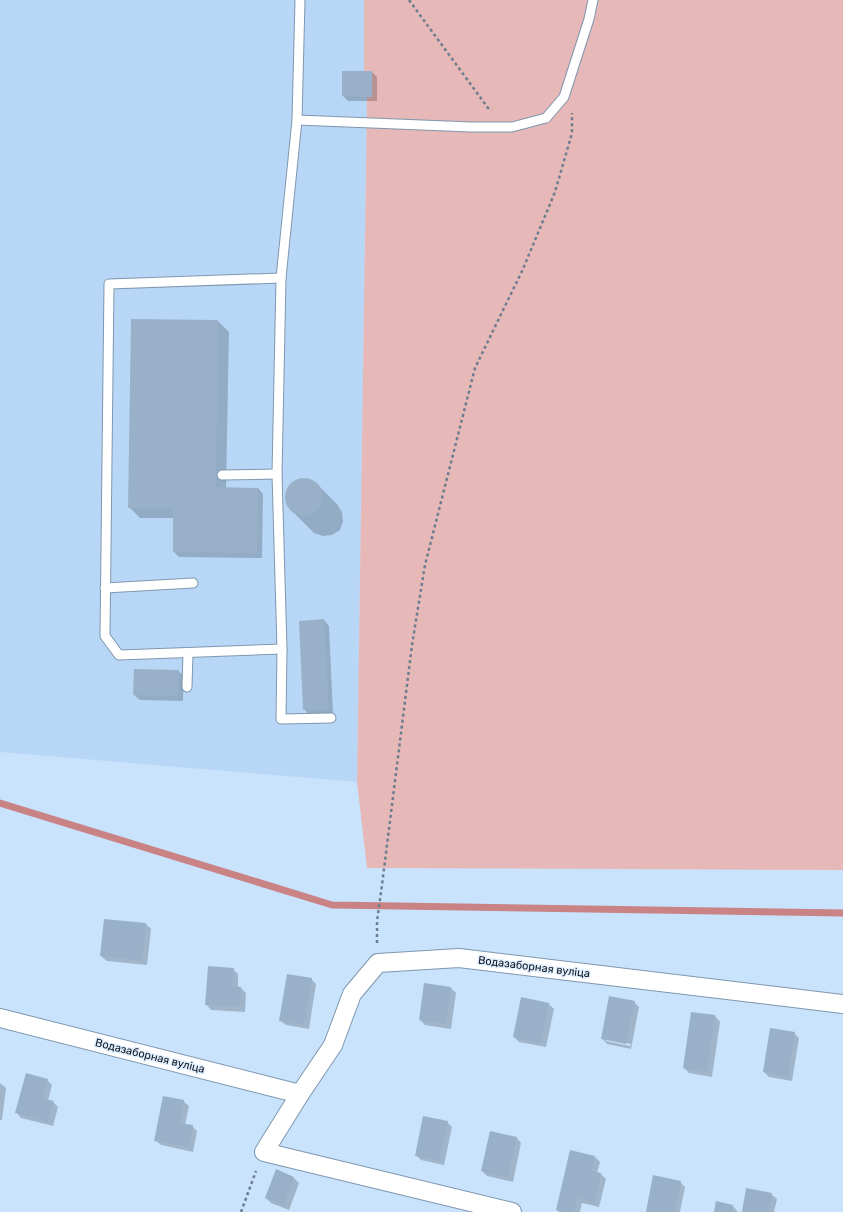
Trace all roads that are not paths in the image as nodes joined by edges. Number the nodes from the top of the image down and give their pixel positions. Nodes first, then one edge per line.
1 (300, 0) edge
2 (593, 0) edge
3 (298, 120) junction
4 (281, 278) junction
5 (222, 474) dead end
6 (277, 474) junction
7 (193, 583) dead end
8 (105, 588) junction
9 (282, 649) junction
10 (188, 653) junction
11 (187, 687) dead end
12 (331, 718) dead end
13 (843, 1004) edge
14 (0, 1018) edge
15 (300, 1094) junction
16 (512, 1212) edge

1 - 3 lane
2 - 3 lane
3 - 4 lane
4 - 6 lane
4 - 8 lane
5 - 6 lane
6 - 9 lane
7 - 8 lane
8 - 10 lane
9 - 10 lane
9 - 12 lane
10 - 11 lane
13 - 15 street, Водазаборная вуліца
14 - 15 street, Водазаборная вуліца
15 - 16 street, Водазаборная вуліца

